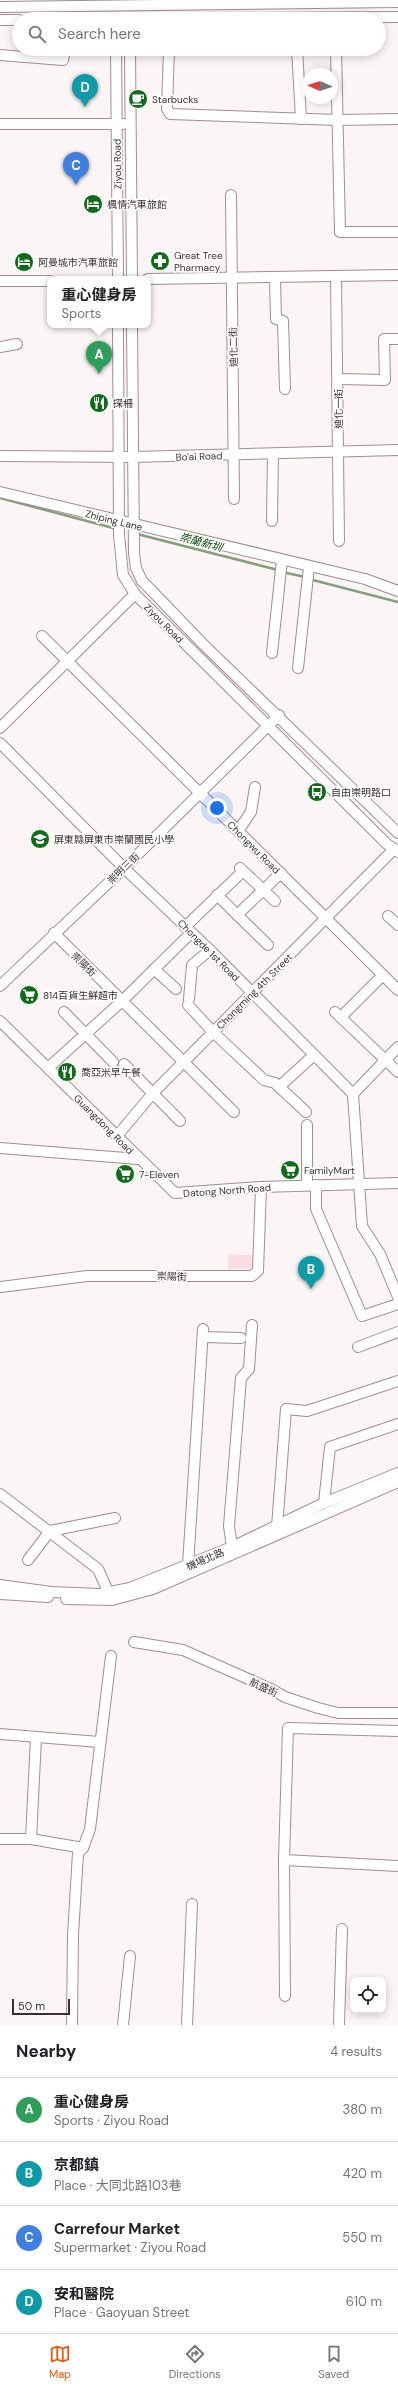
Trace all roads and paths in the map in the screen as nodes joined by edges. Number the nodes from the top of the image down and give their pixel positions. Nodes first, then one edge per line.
1 (335, 1) edge
2 (195, 2) edge
3 (398, 2) edge
4 (115, 3) edge
5 (130, 3) edge
6 (0, 7) edge
7 (336, 12) edge
8 (386, 17) edge
9 (398, 17) edge
10 (0, 20) edge
11 (12, 20) edge
12 (0, 55) edge
13 (12, 56) edge
14 (13, 56) edge
15 (64, 56) edge
16 (116, 56) edge
17 (130, 56) edge
18 (169, 56) edge
19 (297, 56) edge
20 (336, 56) edge
21 (301, 119) junction
22 (398, 119) edge
23 (338, 120) junction
24 (0, 124) edge
25 (116, 124) junction
26 (130, 124) junction
27 (231, 195) dead end
28 (398, 232) edge
29 (398, 275) edge
30 (118, 276) edge
31 (132, 276) edge
32 (336, 276) junction
33 (275, 278) junction
34 (232, 279) junction
35 (47, 280) edge
36 (151, 280) edge
37 (0, 281) edge
38 (118, 328) edge
39 (132, 328) edge
40 (398, 339) edge
41 (17, 344) dead end
42 (0, 347) edge
43 (338, 379) junction
44 (285, 389) dead end
45 (398, 450) edge
46 (338, 451) junction
47 (234, 454) junction
48 (273, 454) junction
49 (0, 456) edge
50 (133, 457) junction
51 (119, 458) junction
52 (0, 492) edge
53 (234, 499) dead end
54 (272, 520) dead end
55 (120, 528) junction
56 (134, 531) junction
57 (339, 541) dead end
58 (281, 568) junction
59 (308, 574) junction
60 (398, 591) edge
61 (135, 594) junction
62 (42, 636) dead end
63 (272, 653) dead end
64 (68, 661) junction
65 (298, 668) dead end
66 (279, 716) junction
67 (268, 726) junction
68 (0, 728) edge
69 (0, 743) edge
70 (254, 788) dead end
71 (199, 792) junction
72 (238, 831) junction
73 (397, 832) edge
74 (393, 848) edge
75 (124, 868) junction
76 (280, 873) junction
77 (264, 891) junction
78 (217, 895) junction
79 (275, 901) dead end
80 (237, 915) junction
81 (388, 916) dead end
82 (327, 918) junction
83 (398, 925) edge
84 (188, 930) junction
85 (54, 933) junction
86 (268, 945) dead end
87 (210, 950) junction
88 (154, 969) junction
89 (383, 975) junction
90 (0, 986) edge
91 (176, 989) dead end
92 (398, 990) edge
93 (253, 994) junction
94 (122, 1002) junction
95 (64, 1012) dead end
96 (0, 1021) edge
97 (213, 1032) junction
98 (86, 1034) junction
99 (398, 1047) edge
100 (314, 1055) junction
101 (386, 1058) junction
102 (113, 1062) dead end
103 (184, 1063) junction
104 (124, 1064) dead end
105 (48, 1068) junction
106 (398, 1072) edge
107 (279, 1087) junction
108 (153, 1093) junction
109 (352, 1094) junction
110 (234, 1112) dead end
111 (306, 1112) dead end
112 (180, 1121) dead end
113 (307, 1125) dead end
114 (117, 1136) junction
115 (0, 1148) edge
116 (138, 1159) junction
117 (398, 1182) edge
118 (358, 1184) junction
119 (311, 1185) junction
120 (261, 1187) junction
121 (175, 1193) joint
122 (1, 1287) edge
123 (398, 1297) edge
124 (398, 1304) edge
125 (252, 1325) dead end
126 (398, 1332) edge
127 (241, 1338) dead end
128 (358, 1347) dead end
129 (398, 1381) edge
130 (398, 1424) edge
131 (398, 1473) edge
132 (398, 1482) edge
133 (0, 1494) edge
134 (324, 1503) junction
135 (116, 1518) dead end
136 (277, 1527) junction
137 (50, 1531) junction
138 (232, 1547) junction
139 (28, 1560) dead end
140 (188, 1566) junction
141 (0, 1585) edge
142 (0, 1594) edge
143 (111, 1597) junction
144 (134, 1642) dead end
145 (111, 1656) dead end
146 (398, 1713) edge
147 (398, 1731) edge
148 (0, 1734) edge
149 (36, 1738) junction
150 (99, 1742) junction
151 (0, 1839) edge
152 (31, 1839) junction
153 (84, 1848) junction
154 (284, 1860) junction
155 (398, 1866) edge
156 (192, 1904) dead end
157 (342, 1929) dead end
158 (130, 1956) dead end
159 (285, 1996) dead end
160 (72, 2025) edge
161 (123, 2025) edge
162 (187, 2025) edge
163 (339, 2025) edge

1 - 2 street
1 - 3 street
1 - 7 street
2 - 5 street
4 - 5 street
4 - 6 street
8 - 9 street
10 - 11 street
12 - 13 street
14 - 15 street
16 - 25 street, Ziyou Road
17 - 26 street, Ziyou Road
18 - 21 street
19 - 21 street
20 - 23 street
21 - 23 street
22 - 23 street
23 - 28 street
24 - 25 street
25 - 26 street
25 - 30 street, Ziyou Road
26 - 31 street, Ziyou Road
27 - 34 street, 迪化二街
29 - 32 street
32 - 33 street
32 - 43 street, 迪化一街
33 - 34 street
33 - 44 street
34 - 36 street
34 - 47 street, 迪化二街
35 - 37 street
38 - 51 street, Ziyou Road
39 - 50 street, Ziyou Road
40 - 43 street
41 - 42 street
43 - 46 street, 迪化一街
45 - 46 street, Bo'ai Road
46 - 48 street, Bo'ai Road
46 - 57 street, 迪化一街
47 - 48 street, Bo'ai Road
47 - 50 street, Bo'ai Road
47 - 53 street, 迪化二街
48 - 54 street
49 - 51 street, Bo'ai Road
50 - 51 street, Bo'ai Road
50 - 56 street, Ziyou Road
51 - 55 street, Ziyou Road
52 - 55 street, Zhiping Lane
55 - 56 street, Zhiping Lane
55 - 61 street, Ziyou Road
56 - 58 street, Zhiping Lane
56 - 66 street, Ziyou Road
58 - 59 street, Zhiping Lane
58 - 63 street
59 - 60 street, Zhiping Lane
59 - 65 street
61 - 64 street
61 - 67 street, Ziyou Road
62 - 64 street, Chongwu Road
64 - 68 street
64 - 71 street, Chongwu Road
66 - 67 street, 崇明三街
66 - 73 street, Ziyou Road
67 - 71 street, 崇明三街
67 - 74 street, Ziyou Road
69 - 75 street, Chongde 1st Road
70 - 72 street
71 - 72 street, Chongwu Road
71 - 75 street, 崇明三街
72 - 76 street, Chongwu Road
74 - 82 street, Chongming 4th Street
75 - 84 street, Chongde 1st Road
75 - 85 street, 崇明三街
76 - 77 street
76 - 82 street, Chongwu Road
77 - 78 street
77 - 79 street
77 - 80 street
78 - 80 street
78 - 84 street
80 - 86 street
81 - 83 street
82 - 89 street, Chongwu Road
82 - 93 street, Chongming 4th Street
84 - 87 street, Chongde 1st Road
84 - 88 street
85 - 90 street, 崇明三街
85 - 94 street, 崇陽街
87 - 93 street, Chongde 1st Road
87 - 97 street
88 - 91 street
88 - 94 street
89 - 92 street, Chongwu Road
89 - 101 street
93 - 97 street, Chongming 4th Street
93 - 100 street, Chongde 1st Road
94 - 98 street
94 - 103 street, 崇陽街
95 - 98 street
96 - 105 street, Guangdong Road
97 - 103 street, Chongming 4th Street
97 - 107 street
98 - 102 street
98 - 105 street
99 - 101 street
100 - 107 street
100 - 109 street, Chongde 1st Road
101 - 106 street
101 - 109 street
103 - 108 street, Chongming 4th Street
103 - 110 street, 崇陽街
104 - 108 street
105 - 114 street, Guangdong Road
107 - 111 street
108 - 112 street
108 - 114 street, Chongming 4th Street
109 - 118 street
113 - 119 street
114 - 116 street, Guangdong Road
115 - 116 street
116 - 121 street, Guangdong Road
117 - 118 street, Datong North Road
118 - 119 street, Datong North Road
118 - 123 street
119 - 120 street, Datong North Road
119 - 124 street
120 - 121 street, Datong North Road
120 - 122 street, 崇陽街
125 - 138 street
126 - 128 street
127 - 140 street
129 - 136 street
130 - 134 street
131 - 134 street, 機場北路
132 - 143 street, 機場北路
133 - 137 street
134 - 136 street, 機場北路
135 - 137 street
136 - 138 street, 機場北路
137 - 139 street
137 - 143 street
138 - 140 street, 機場北路
140 - 143 street, 機場北路
141 - 143 street, 機場北路
142 - 143 street, 機場北路
144 - 146 street, 航盛街
145 - 150 street
147 - 154 street
148 - 149 street
149 - 150 street
149 - 152 street
150 - 153 street
151 - 152 street
152 - 153 street
153 - 160 street
154 - 155 street
154 - 159 street
156 - 162 street
157 - 163 street
158 - 161 street

